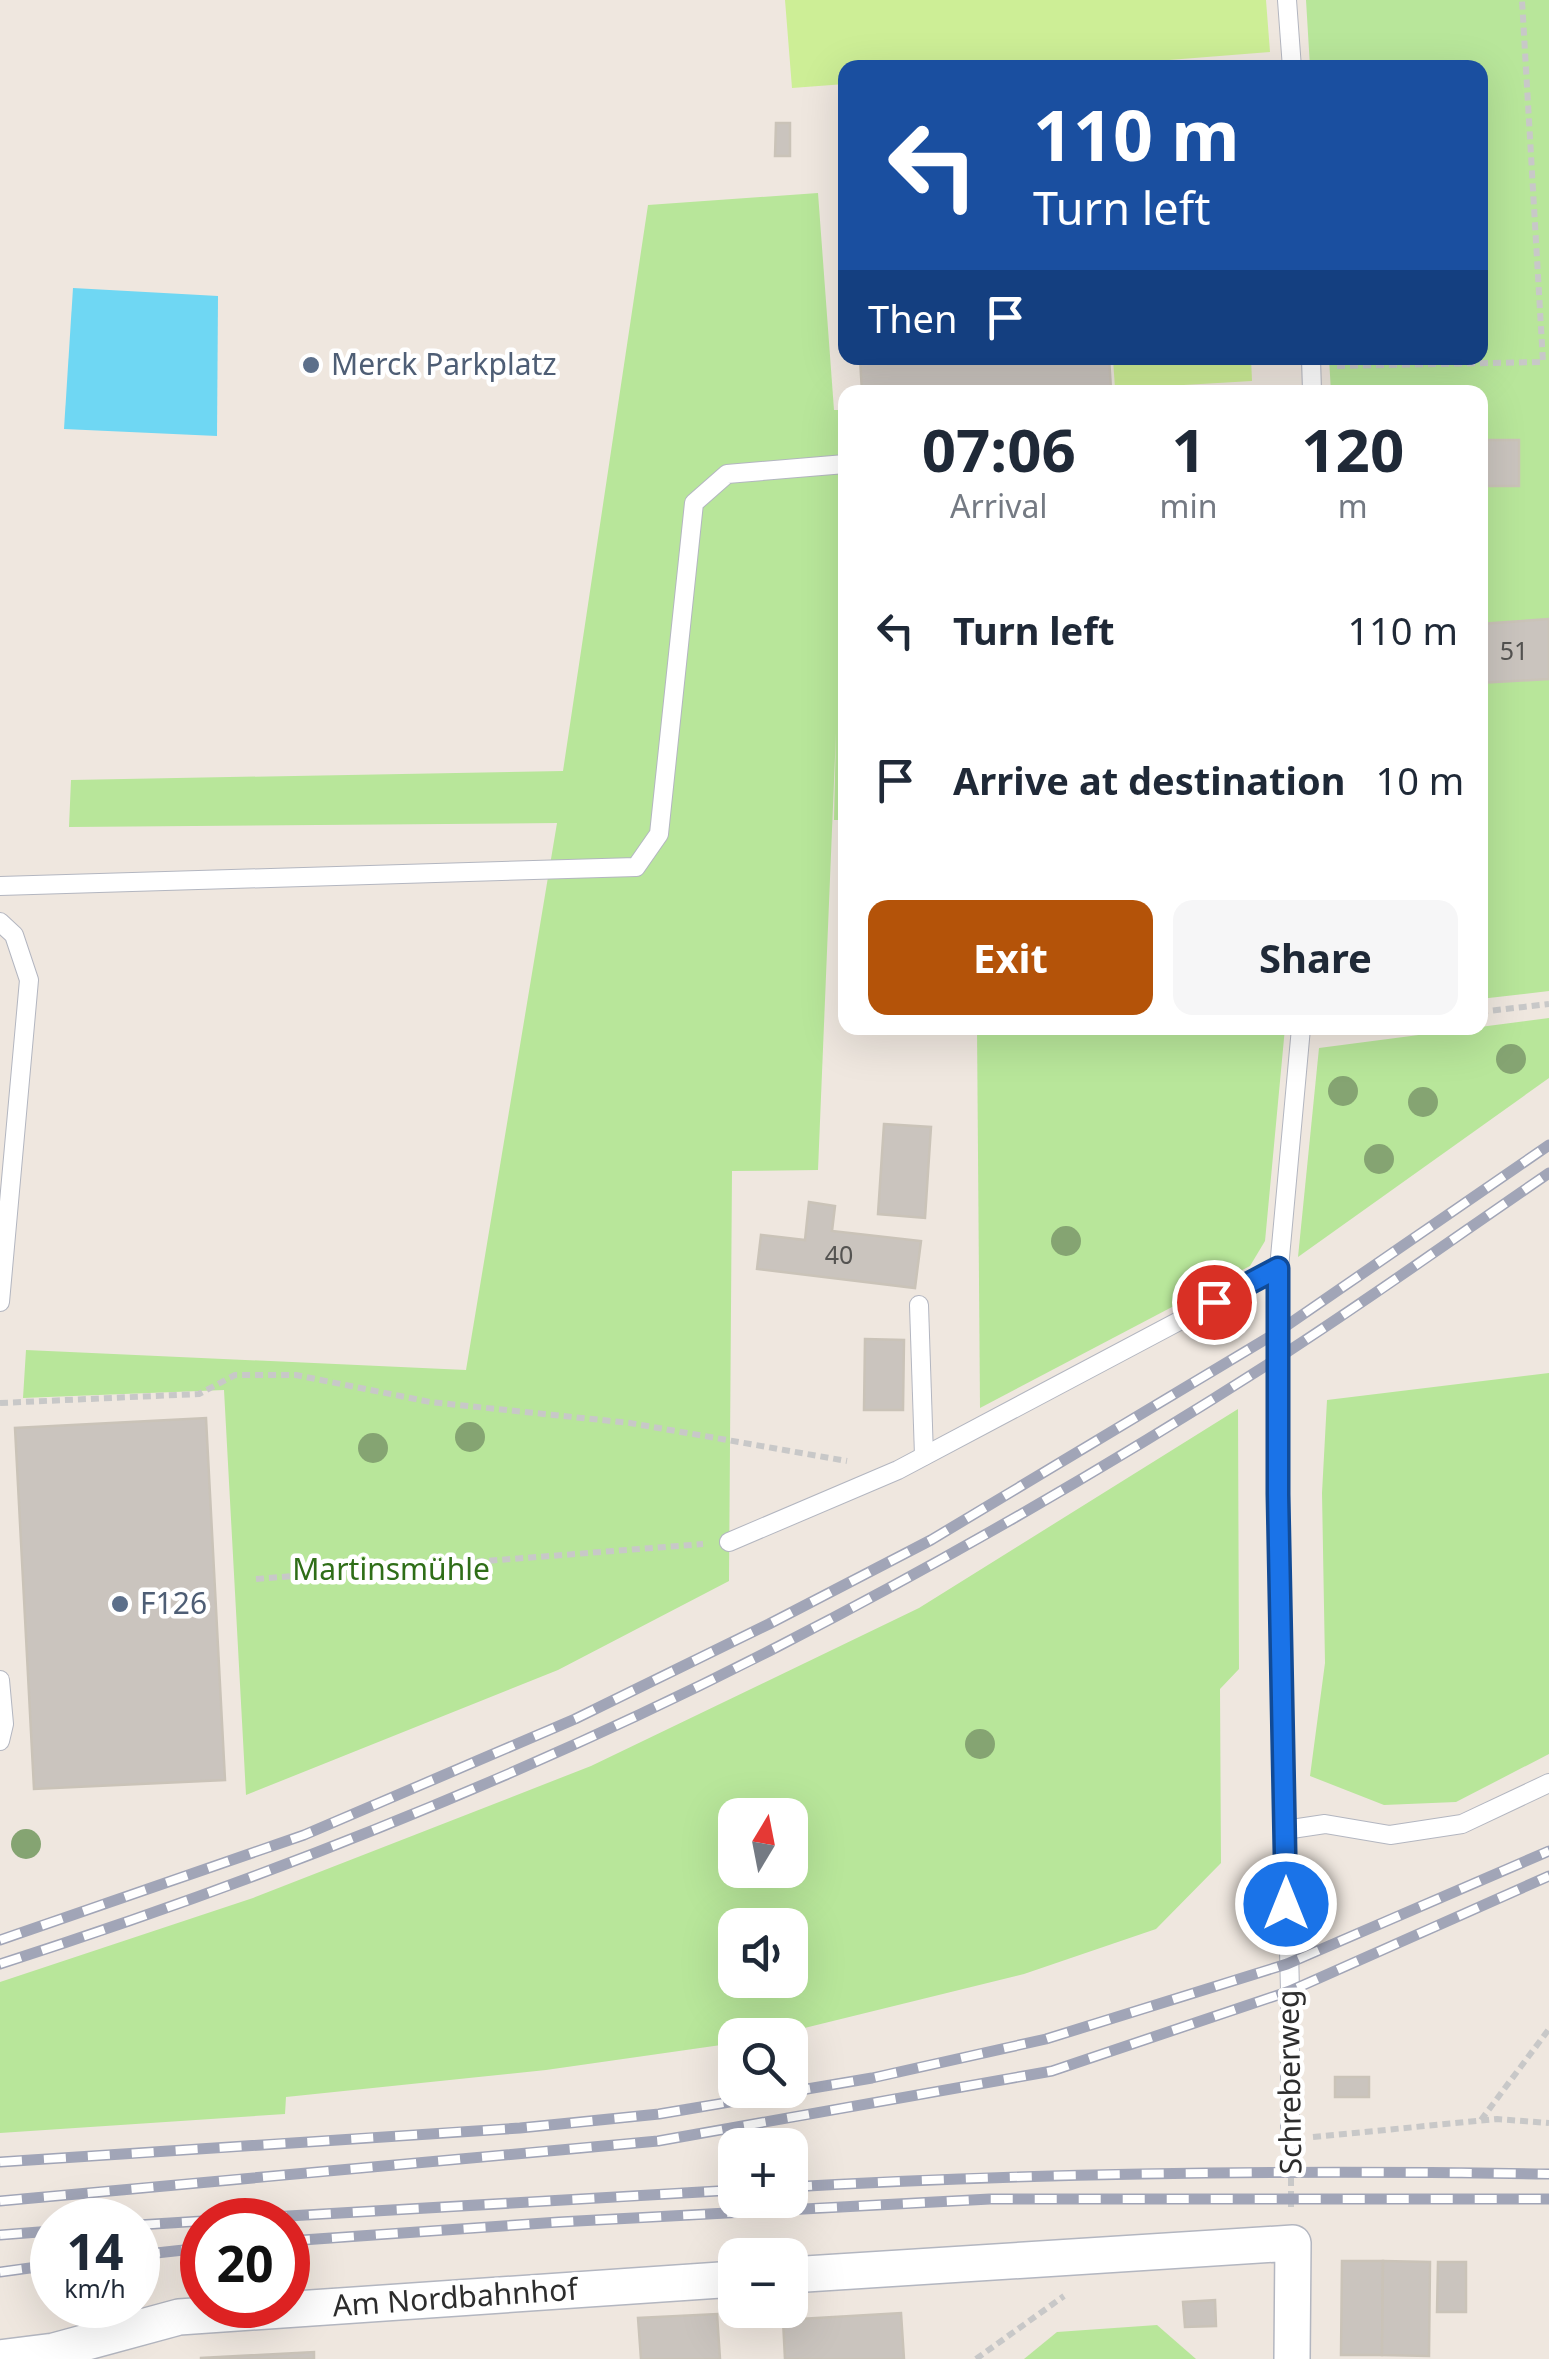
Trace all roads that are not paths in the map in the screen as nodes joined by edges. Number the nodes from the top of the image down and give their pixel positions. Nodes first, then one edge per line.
1 (1287, 0) edge
2 (1291, 60) edge
3 (838, 465) edge
4 (0, 886) edge
5 (0, 922) edge
6 (1300, 1035) edge
7 (1278, 1268) junction
8 (0, 1302) edge
9 (920, 1305) dead end
10 (924, 1456) junction
11 (729, 1542) road end
12 (0, 1680) edge
13 (0, 1741) edge
14 (1549, 1783) edge
15 (1286, 1830) junction
16 (1290, 2141) road end
17 (808, 2274) edge
18 (718, 2280) edge
19 (0, 2358) edge
20 (1292, 2359) edge

1 - 2 lane
3 - 4 lane
5 - 8 lane
6 - 7 lane, Schreberweg
7 - 10 lane
7 - 15 lane, Schreberweg
9 - 10 lane
10 - 11 lane
12 - 13 lane
14 - 15 lane
15 - 16 lane, Schreberweg
17 - 20 street
18 - 19 street, Am Nordbahnhof

